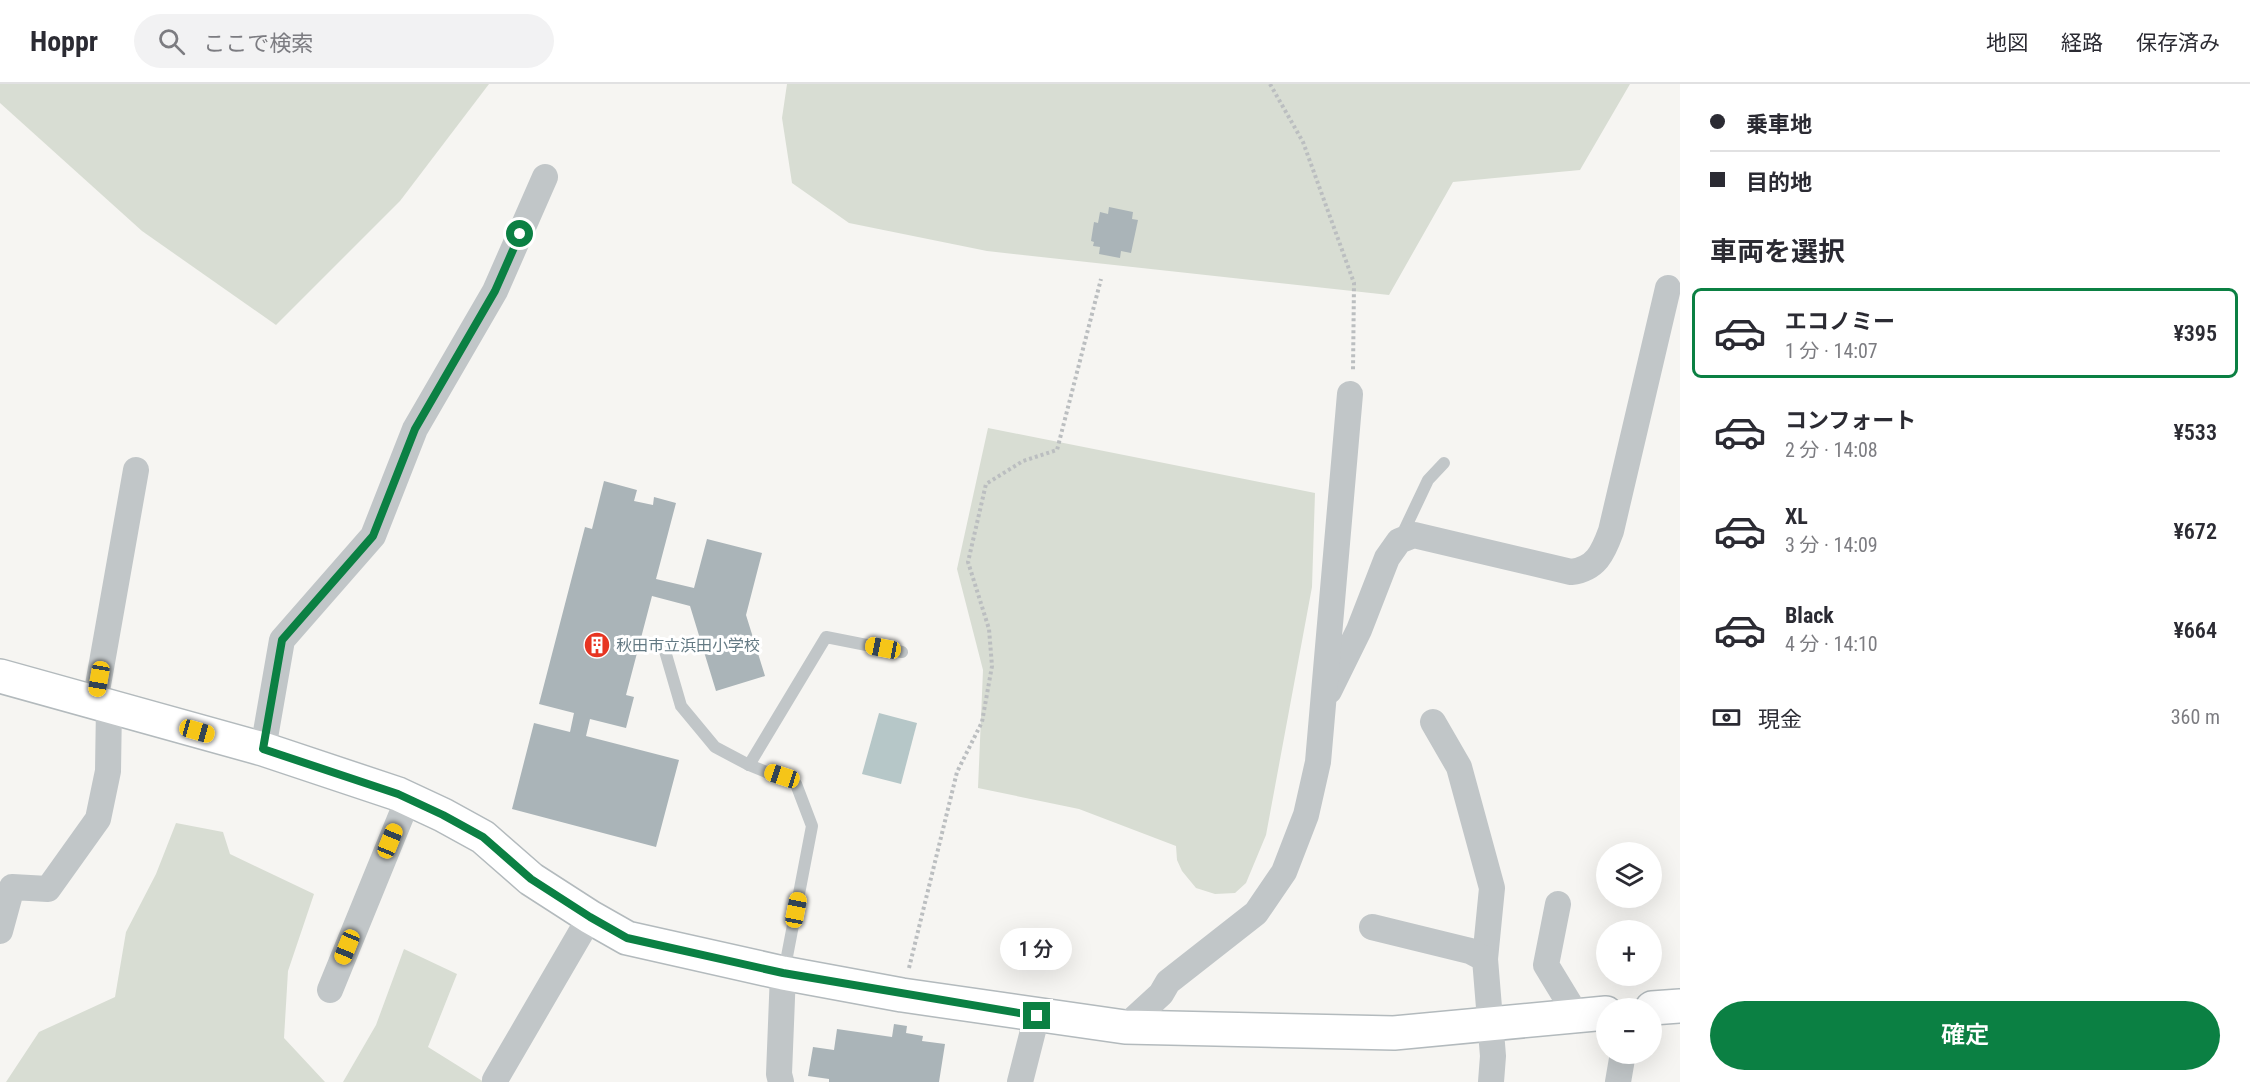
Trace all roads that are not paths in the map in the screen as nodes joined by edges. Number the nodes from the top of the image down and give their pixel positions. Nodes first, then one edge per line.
1 (545, 177) dead end
2 (1668, 288) dead end
3 (1350, 394) road end
4 (1444, 463) dead end
5 (136, 470) dead end
6 (1399, 541) junction
7 (665, 651) dead end
8 (902, 652) dead end
9 (0, 676) edge
10 (102, 704) junction
11 (1323, 705) junction
12 (1433, 722) dead end
13 (263, 749) junction
14 (749, 765) junction
15 (408, 799) junction
16 (1558, 904) dead end
17 (590, 917) junction
18 (1372, 927) dead end
19 (0, 931) edge
20 (1485, 959) junction
21 (783, 973) junction
22 (330, 990) dead end
23 (1680, 1006) edge
24 (1662, 1007) edge
25 (1592, 1014) edge
26 (1037, 1016) junction
27 (1489, 1024) junction
28 (1125, 1027) junction
29 (1621, 1064) edge
30 (495, 1080) dead end
31 (781, 1082) edge
32 (1020, 1082) edge
33 (1491, 1082) edge
34 (1618, 1082) edge

1 - 13 street
2 - 6 street
3 - 11 street
4 - 6 lane
5 - 10 street
6 - 11 street
7 - 14 lane
8 - 14 lane
9 - 10 street
10 - 13 street
10 - 19 street
11 - 28 street
12 - 20 street
13 - 15 street
14 - 21 lane
15 - 17 street
15 - 22 street
16 - 25 street
17 - 21 street
17 - 30 street
18 - 20 street
20 - 27 street
21 - 26 street
21 - 31 street
23 - 24 street
25 - 27 street
26 - 28 street
26 - 32 street
27 - 28 street
27 - 33 street
29 - 34 street

